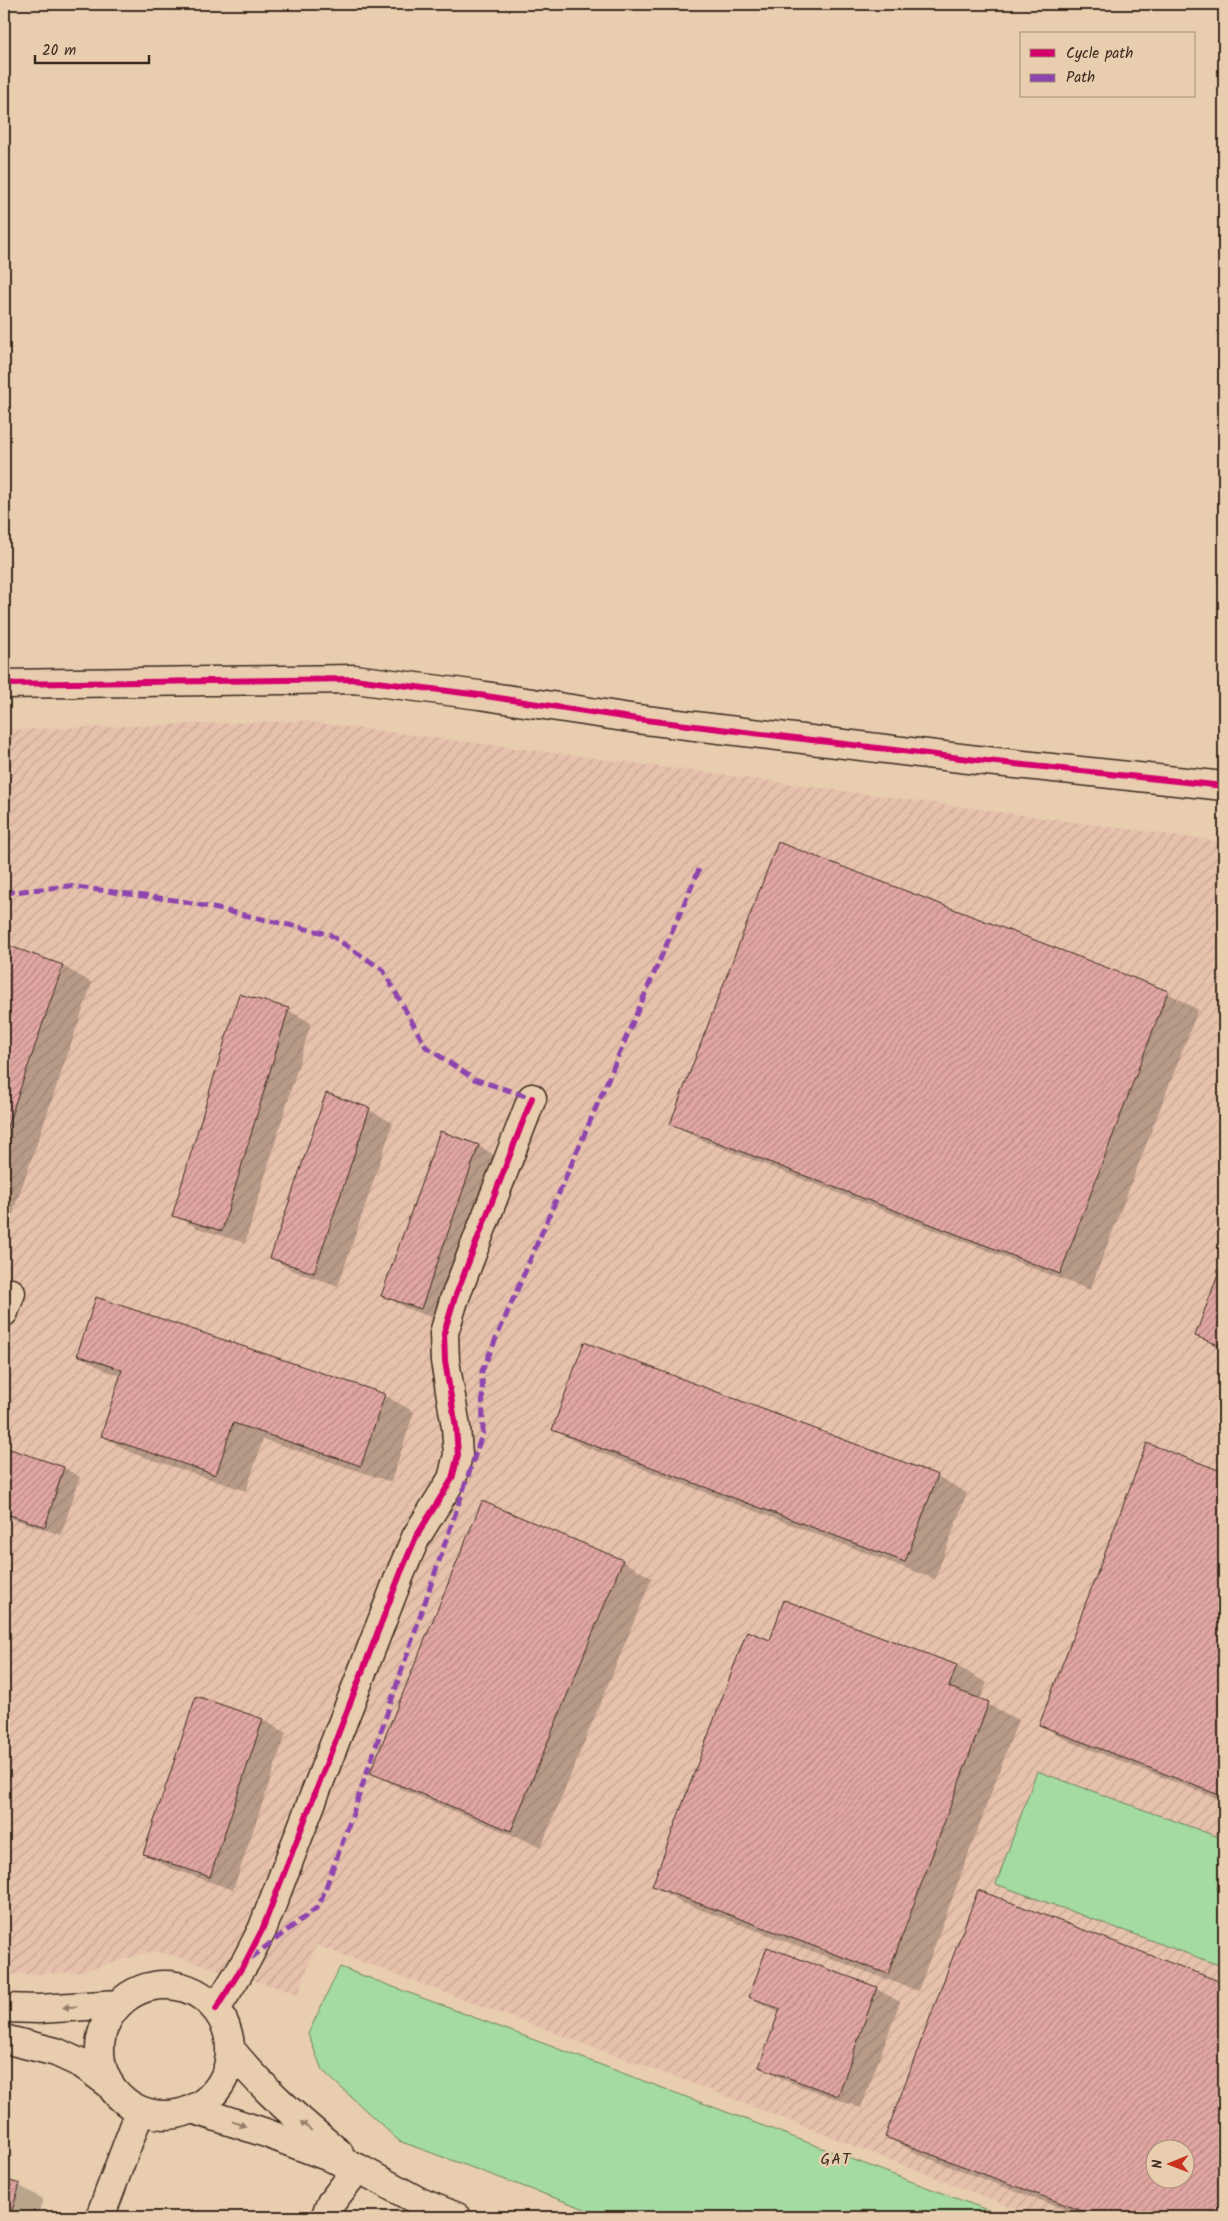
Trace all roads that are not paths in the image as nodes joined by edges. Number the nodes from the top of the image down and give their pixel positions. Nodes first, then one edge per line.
1 (4, 684) edge
2 (1224, 786) edge
3 (532, 1098) dead end
4 (119, 2004) junction
5 (4, 2008) edge
6 (216, 2009) junction
7 (4, 2039) edge
8 (231, 2050) junction
9 (108, 2083) junction
10 (192, 2109) junction
11 (140, 2111) junction
12 (358, 2168) junction
13 (100, 2217) edge
14 (325, 2217) edge
15 (457, 2217) edge

1 - 2 street
3 - 6 street
4 -> 5 street
4 - 6 street
4 - 9 street
6 - 8 street
7 - 9 street
8 - 10 street
12 -> 8 street
9 - 11 street
10 - 11 street
10 -> 12 street
11 - 13 street
12 - 14 street
12 - 15 street

